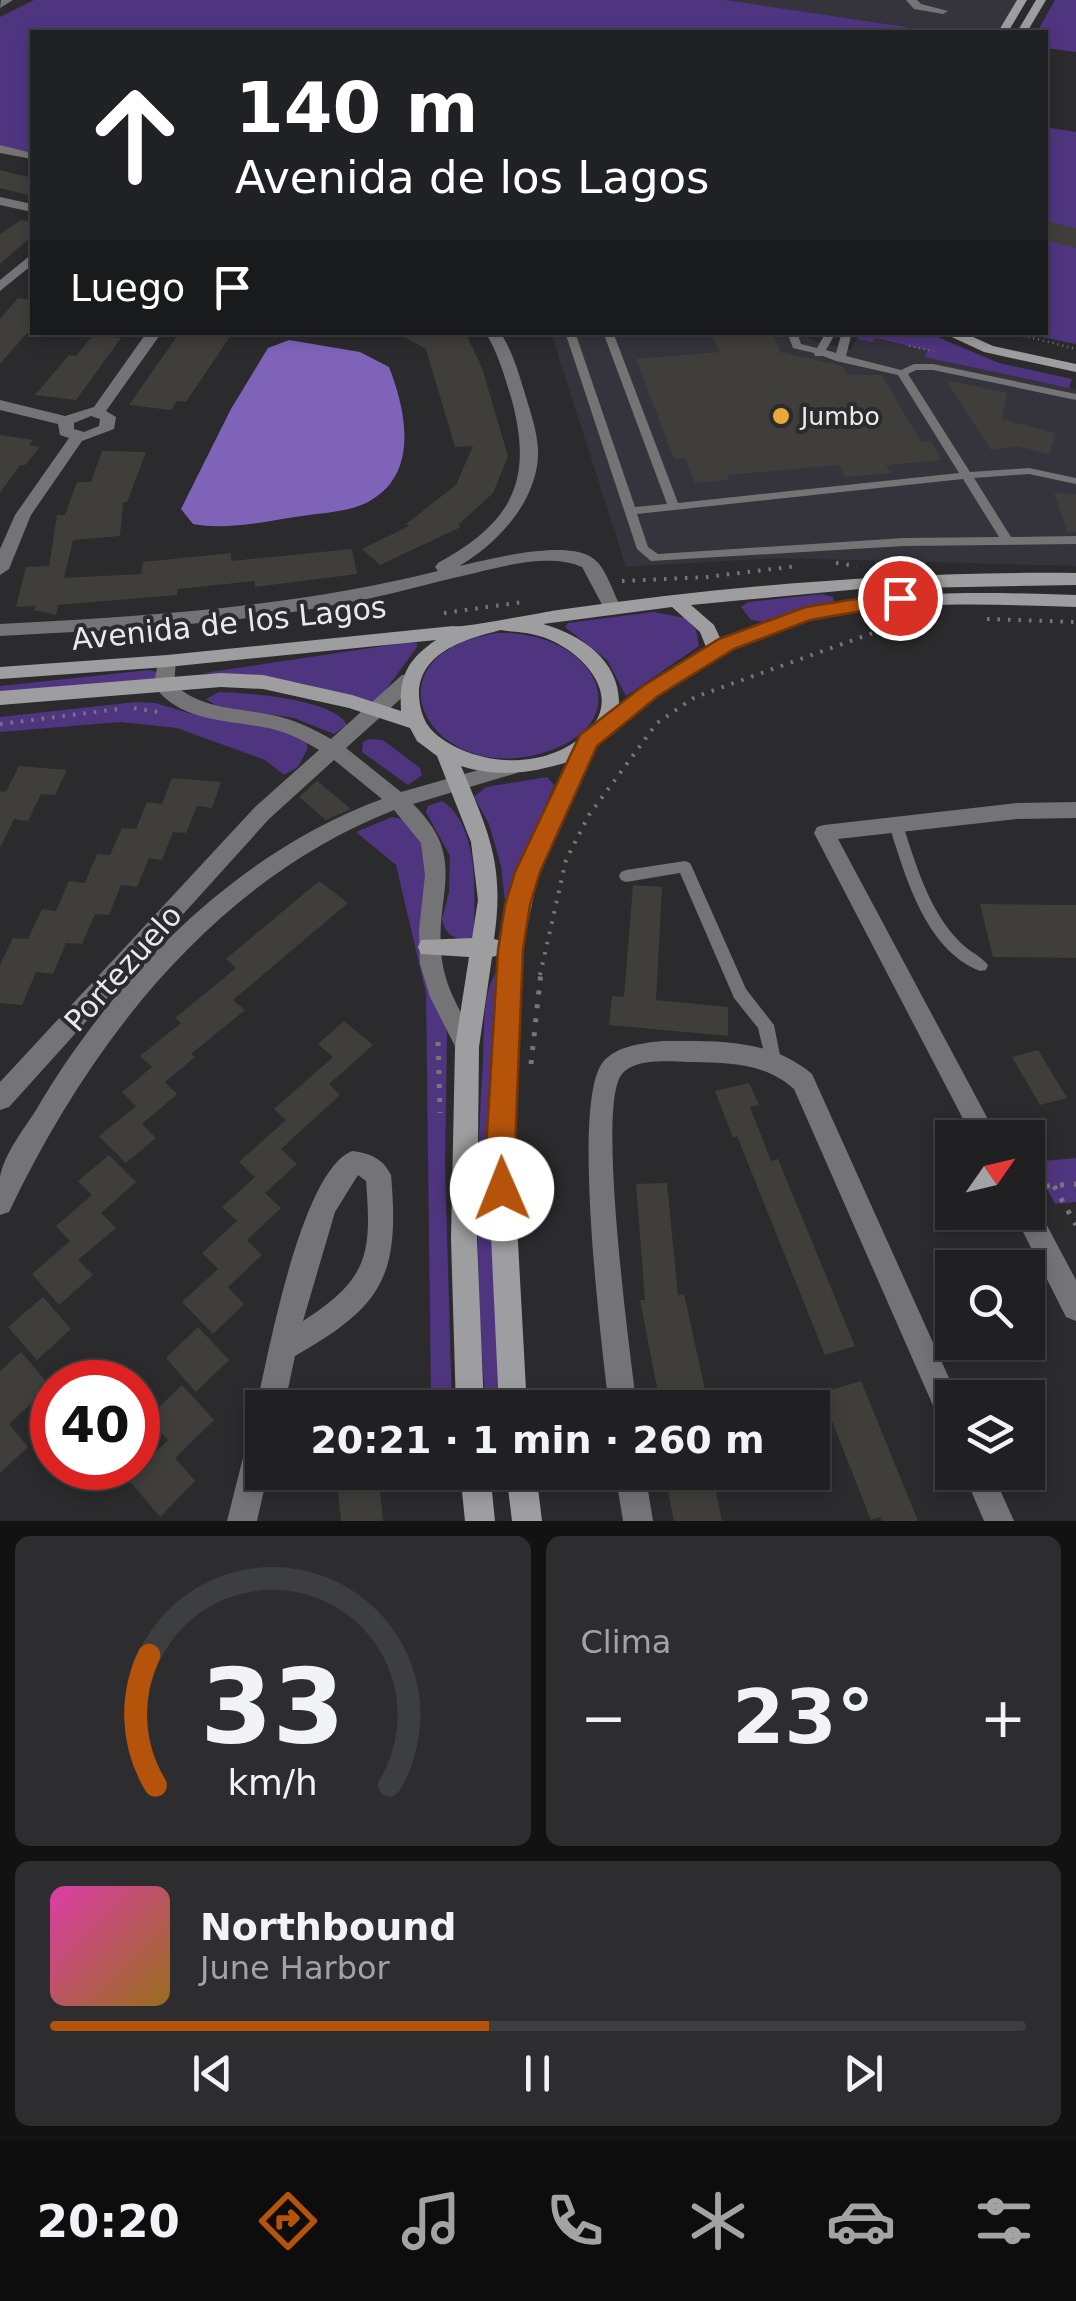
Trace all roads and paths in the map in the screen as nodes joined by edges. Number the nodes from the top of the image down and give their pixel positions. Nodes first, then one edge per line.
1 (8, 0) edge
2 (929, 0) edge
3 (1022, 0) edge
4 (1040, 0) edge
5 (913, 3) edge
6 (0, 4) edge
7 (942, 11) dead end
8 (1004, 30) edge
9 (1023, 30) edge
10 (0, 149) edge
11 (30, 156) edge
12 (0, 201) edge
13 (30, 208) edge
14 (30, 260) edge
15 (0, 287) edge
16 (154, 335) edge
17 (494, 335) edge
18 (571, 335) edge
19 (609, 335) edge
20 (794, 335) edge
21 (829, 335) edge
22 (846, 335) edge
23 (955, 335) edge
24 (1000, 335) edge
25 (1020, 335) edge
26 (1076, 352) edge
27 (818, 354) junction
28 (840, 358) junction
29 (1076, 368) edge
30 (902, 373) junction
31 (1076, 397) edge
32 (0, 406) edge
33 (98, 412) junction
34 (66, 420) junction
35 (76, 436) junction
36 (963, 476) junction
37 (1076, 482) edge
38 (674, 506) junction
39 (632, 511) junction
40 (497, 527) junction
41 (1007, 540) junction
42 (1076, 540) edge
43 (534, 559) junction
44 (0, 569) edge
45 (1076, 579) edge
46 (406, 584) junction
47 (1076, 601) edge
48 (676, 602) junction
49 (612, 608) junction
50 (924, 616) dead end
51 (982, 618) dead end
52 (1076, 622) edge
53 (502, 624) junction
54 (0, 630) edge
55 (465, 632) junction
56 (716, 650) junction
57 (167, 661) junction
58 (0, 673) edge
59 (409, 680) junction
60 (164, 686) junction
61 (0, 698) edge
62 (377, 710) junction
63 (172, 715) dead end
64 (413, 722) junction
65 (0, 724) edge
66 (594, 735) junction
67 (334, 750) junction
68 (446, 753) junction
69 (510, 768) junction
70 (458, 782) junction
71 (396, 803) junction
72 (1076, 810) edge
73 (895, 822) junction
74 (626, 876) dead end
75 (429, 948) junction
76 (482, 948) junction
77 (510, 950) junction
78 (980, 966) dead end
79 (438, 1028) dead end
80 (468, 1048) junction
81 (772, 1060) junction
82 (529, 1080) dead end
83 (0, 1099) edge
84 (976, 1120) edge
85 (440, 1124) dead end
86 (1076, 1184) edge
87 (1054, 1186) junction
88 (1045, 1187) edge
89 (0, 1203) edge
90 (1076, 1226) edge
91 (1036, 1230) edge
92 (1076, 1306) edge
93 (284, 1348) junction
94 (936, 1380) edge
95 (274, 1390) edge
96 (469, 1390) edge
97 (512, 1390) edge
98 (621, 1390) edge
99 (249, 1490) edge
100 (477, 1490) edge
101 (523, 1490) edge
102 (633, 1490) edge
103 (985, 1490) edge
104 (242, 1521) edge
105 (480, 1521) edge
106 (527, 1521) edge
107 (638, 1521) edge
108 (998, 1521) edge

1 - 6 street
2 - 5 street
3 - 8 street
4 - 9 street
5 - 7 street
10 - 11 street
12 - 13 street
14 - 15 street
16 - 33 street
17 - 40 street
18 - 39 lane
19 - 38 lane
20 - 27 lane
21 - 27 lane
22 - 28 lane
23 - 29 street
24 - 26 street
25 - 26 path
27 - 28 lane
28 - 30 lane
30 - 31 lane
30 - 36 lane
32 - 34 street
33 - 34 street
33 - 35 street
34 - 35 street
35 - 44 street
36 - 37 lane
36 - 38 lane
36 - 41 lane
38 - 39 lane
39 - 41 lane
40 - 43 street
40 - 46 street
41 - 42 lane
43 - 46 street
43 - 49 street
45 - 48 street
46 - 54 street
47 - 56 street
48 - 49 street
48 - 56 street
49 - 53 street
50 - 82 path
51 - 52 path
53 - 55 street
53 - 66 street
55 - 57 street, Avenida de los Lagos
55 - 59 street
56 - 66 street
57 - 58 street, Avenida de los Lagos
57 - 60 street
59 - 62 street, Portezuelo
59 - 64 street
60 - 61 street, Avenida de los Lagos
60 - 62 street, Avenida de los Lagos
60 - 67 street
62 - 64 street, Avenida de los Lagos
62 - 67 street, Portezuelo
63 - 65 path
64 - 68 street
66 - 69 street
66 - 77 street
67 - 71 street
67 - 83 street, Portezuelo
68 - 69 street
68 - 70 street
69 - 70 street, Portezuelo
70 - 71 street, Portezuelo
70 - 76 street
71 - 75 street
71 - 89 street, Portezuelo
72 - 73 street
73 - 78 lane
73 - 84 street
74 - 81 lane
75 - 76 street
75 - 80 street
76 - 77 street
76 - 80 street
77 - 97 street
79 - 85 path
80 - 96 street
81 - 94 street
81 - 98 street
86 - 87 path
87 - 88 path
87 - 90 path
91 - 92 street
93 - 93 street
93 - 95 street
99 - 104 street
100 - 105 street
101 - 106 street
102 - 107 street
103 - 108 street

